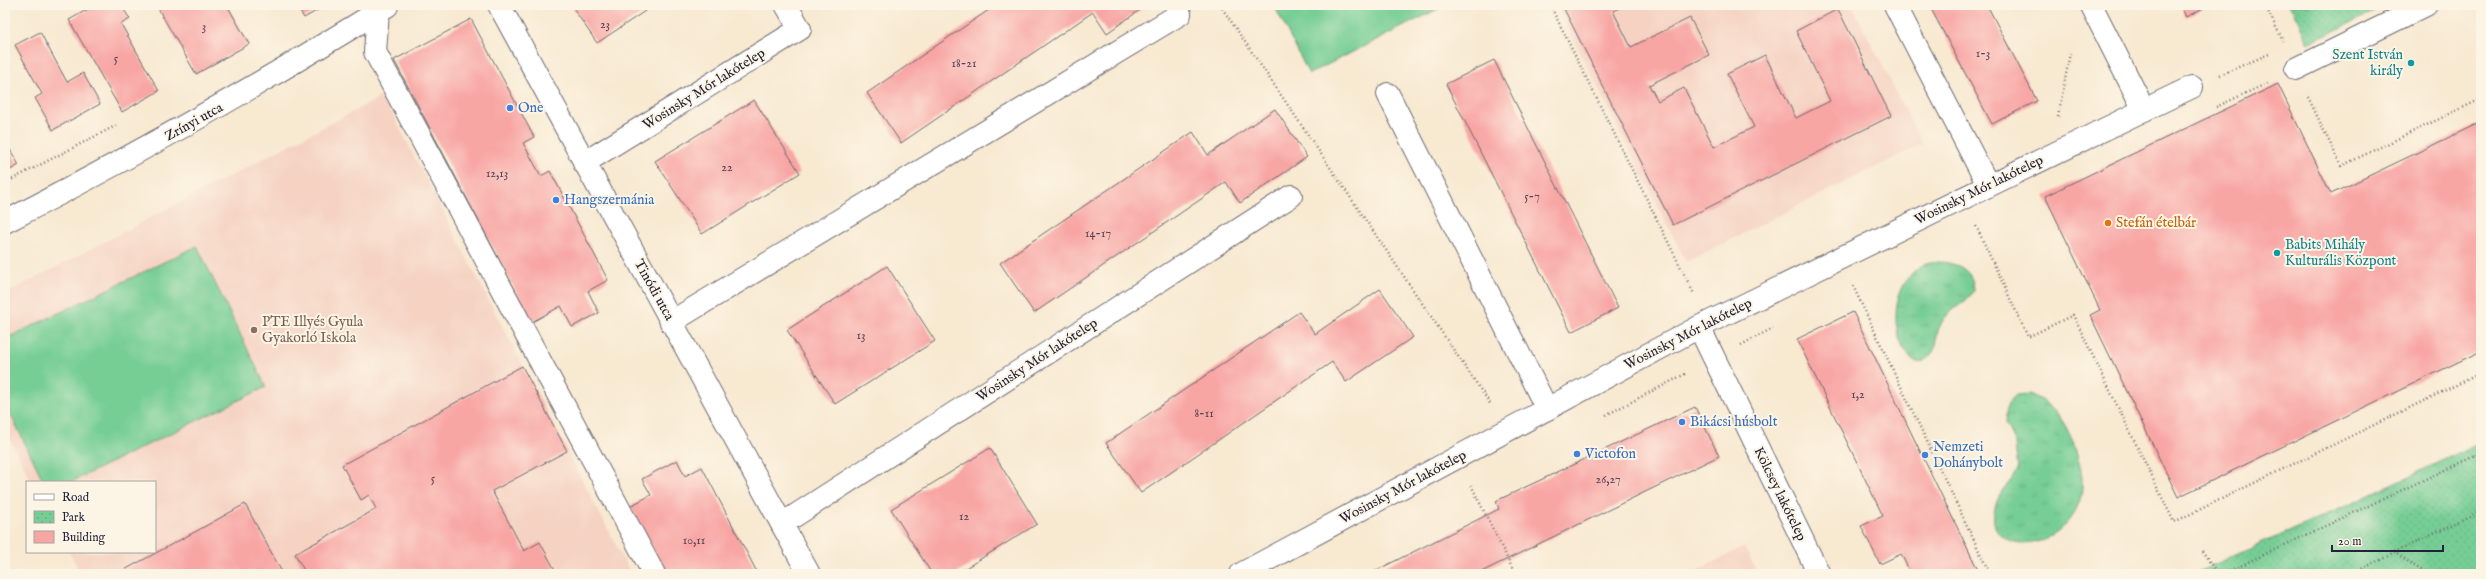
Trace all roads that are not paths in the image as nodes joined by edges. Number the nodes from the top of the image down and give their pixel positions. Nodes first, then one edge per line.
1 (500, 5) edge
2 (786, 5) edge
3 (1895, 5) edge
4 (2091, 5) edge
5 (2426, 5) edge
6 (383, 8) edge
7 (1180, 14) dead end
8 (2296, 69) road end
9 (2192, 87) road end
10 (1388, 94) dead end
11 (2144, 110) junction
12 (584, 163) junction
13 (1988, 185) junction
14 (1291, 196) dead end
15 (5, 222) edge
16 (671, 322) junction
17 (1704, 325) junction
18 (1547, 409) junction
19 (782, 524) junction
20 (654, 574) edge
21 (809, 574) edge
22 (1242, 574) edge
23 (1818, 574) edge

1 - 12 street, Tinódi utca
2 - 12 street, Wosinsky Mór lakótelep
3 - 13 street
4 - 11 street
5 - 8 street
6 - 15 street, Zrínyi utca
6 - 20 street
7 - 16 street
9 - 11 street, Wosinsky Mór lakótelep
10 - 18 street
11 - 13 street, Wosinsky Mór lakótelep
12 - 16 street, Tinódi utca
13 - 17 street, Wosinsky Mór lakótelep
14 - 19 street, Wosinsky Mór lakótelep
16 - 19 street, Tinódi utca
17 - 18 street, Wosinsky Mór lakótelep
17 - 23 street, Kölcsey lakótelep
18 - 22 street, Wosinsky Mór lakótelep
19 - 21 street, Tinódi utca

